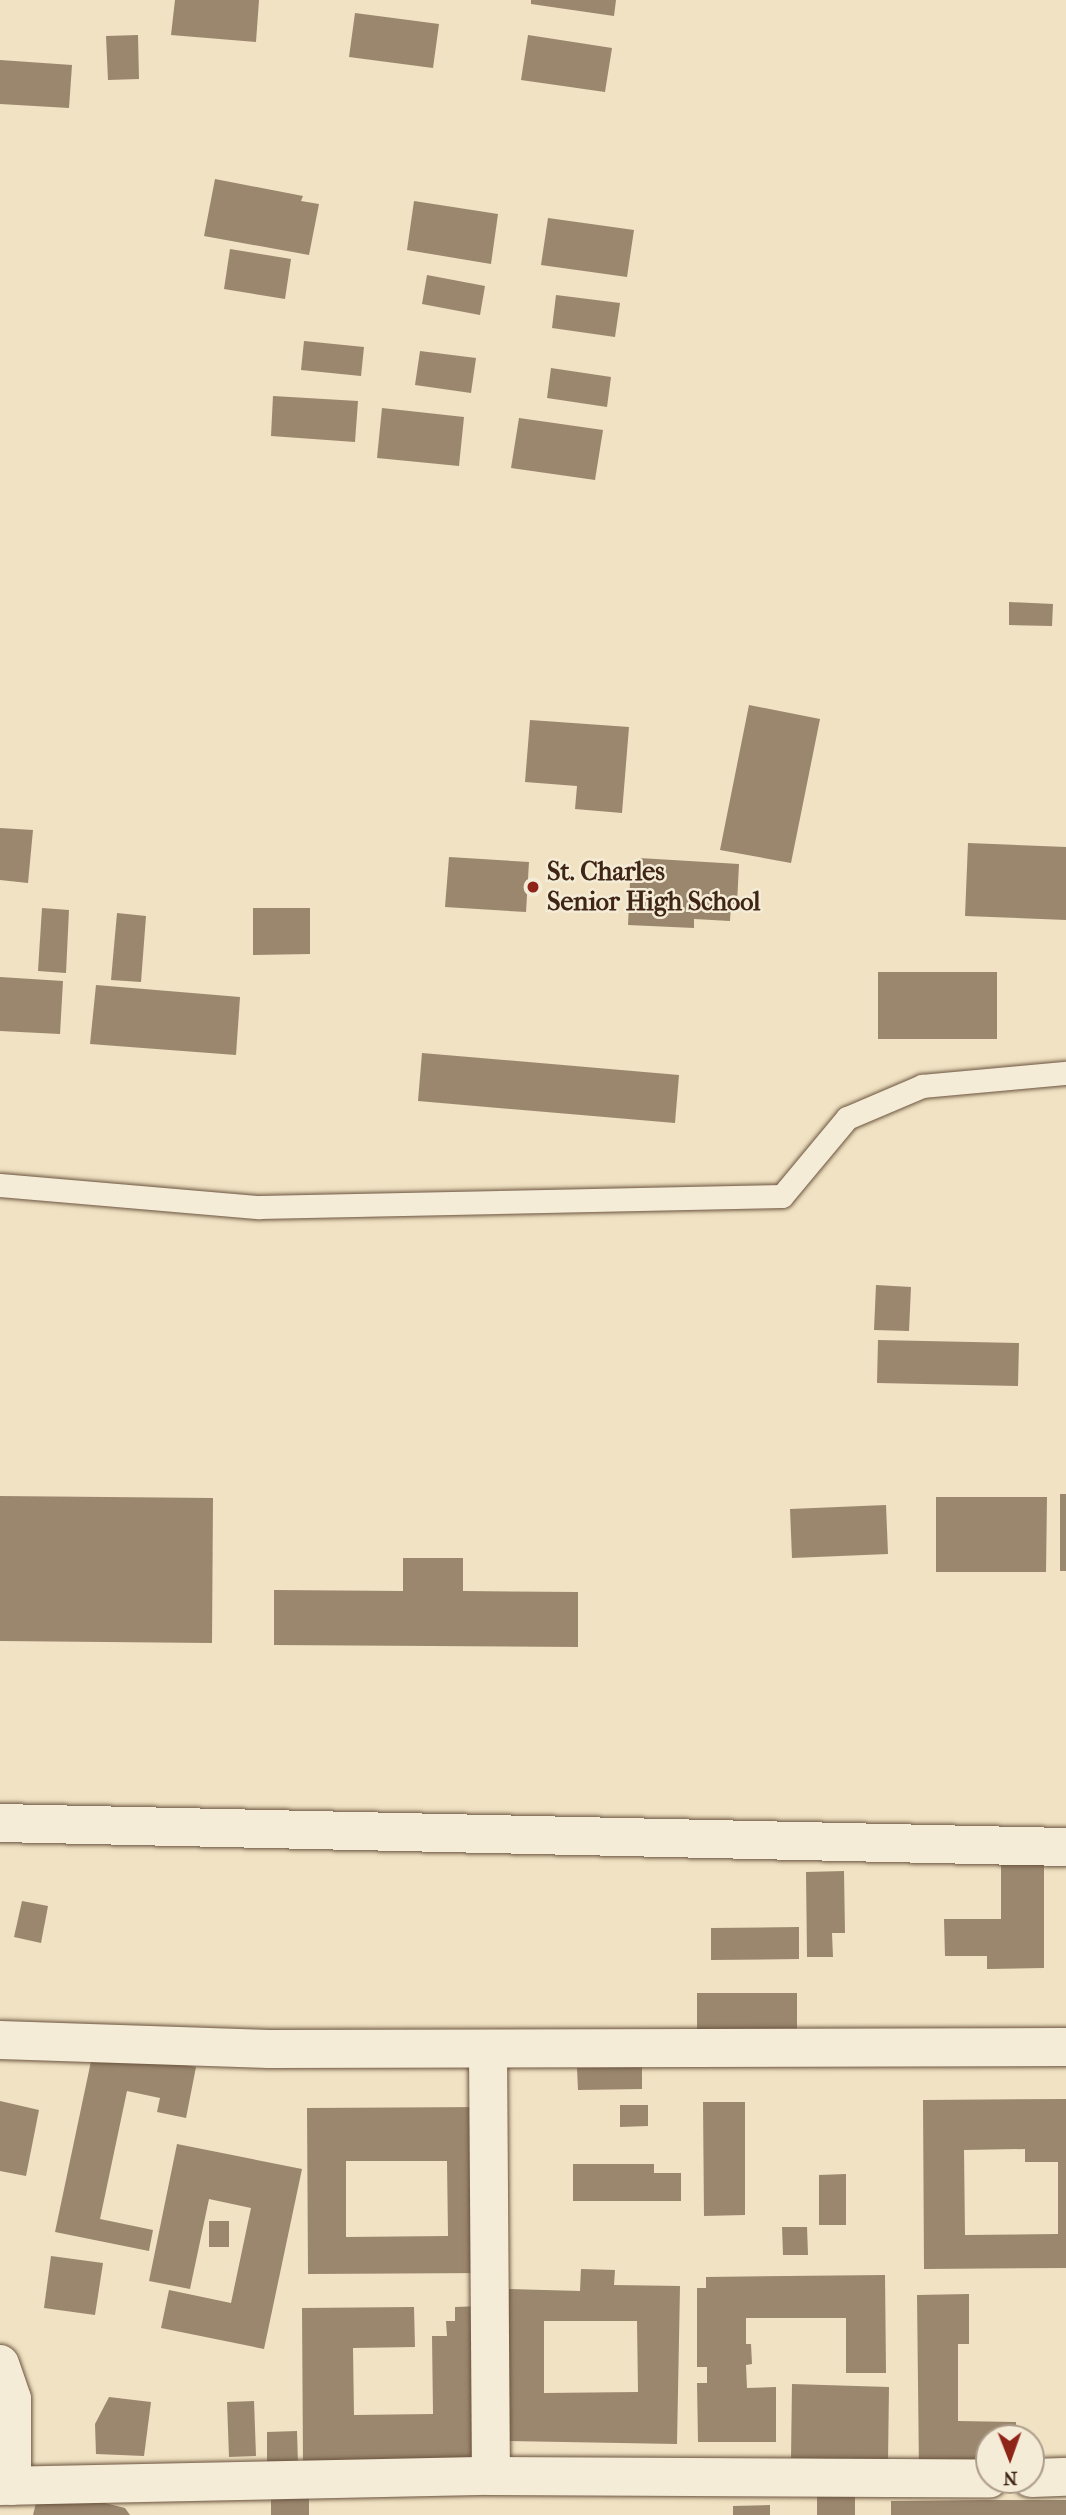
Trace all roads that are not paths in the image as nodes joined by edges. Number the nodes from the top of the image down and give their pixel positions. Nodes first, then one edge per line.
1 (1066, 1073) edge
2 (0, 1185) edge
3 (0, 1823) edge
4 (1066, 1847) edge
5 (0, 2040) edge
6 (1066, 2047) edge
7 (488, 2049) junction
8 (0, 2364) edge
9 (491, 2476) junction
10 (1066, 2477) edge
11 (1045, 2478) edge
12 (975, 2479) edge
13 (6, 2486) edge
14 (123, 2501) edge

1 - 2 lane
3 - 4 street
5 - 7 street
6 - 7 street
7 - 9 street
8 - 13 street
9 - 12 street
9 - 14 street
10 - 11 street
13 - 14 street

